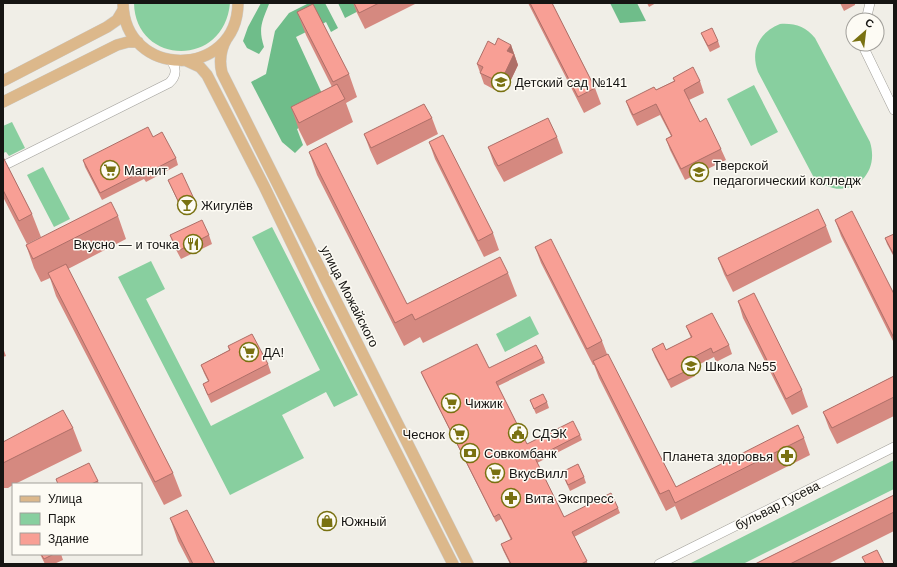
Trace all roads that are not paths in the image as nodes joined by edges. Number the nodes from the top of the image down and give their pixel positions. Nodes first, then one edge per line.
1 (238, 3) edge
2 (123, 6) edge
3 (227, 38) junction
4 (138, 42) junction
5 (866, 52) edge
6 (170, 60) junction
7 (187, 61) junction
8 (3, 81) edge
9 (3, 102) edge
10 (894, 110) edge
11 (3, 166) edge
12 (894, 446) edge
13 (453, 564) edge
14 (468, 564) edge
15 (659, 564) edge

1 - 3 main road, улица Можайского
2 - 4 main road
2 - 8 main road
3 - 7 main road
3 - 14 main road, улица Можайского
4 - 6 main road
4 - 9 main road
5 - 10 street
6 - 7 main road
6 - 11 street
7 - 13 main road
12 - 15 street, бульвар Гусева

